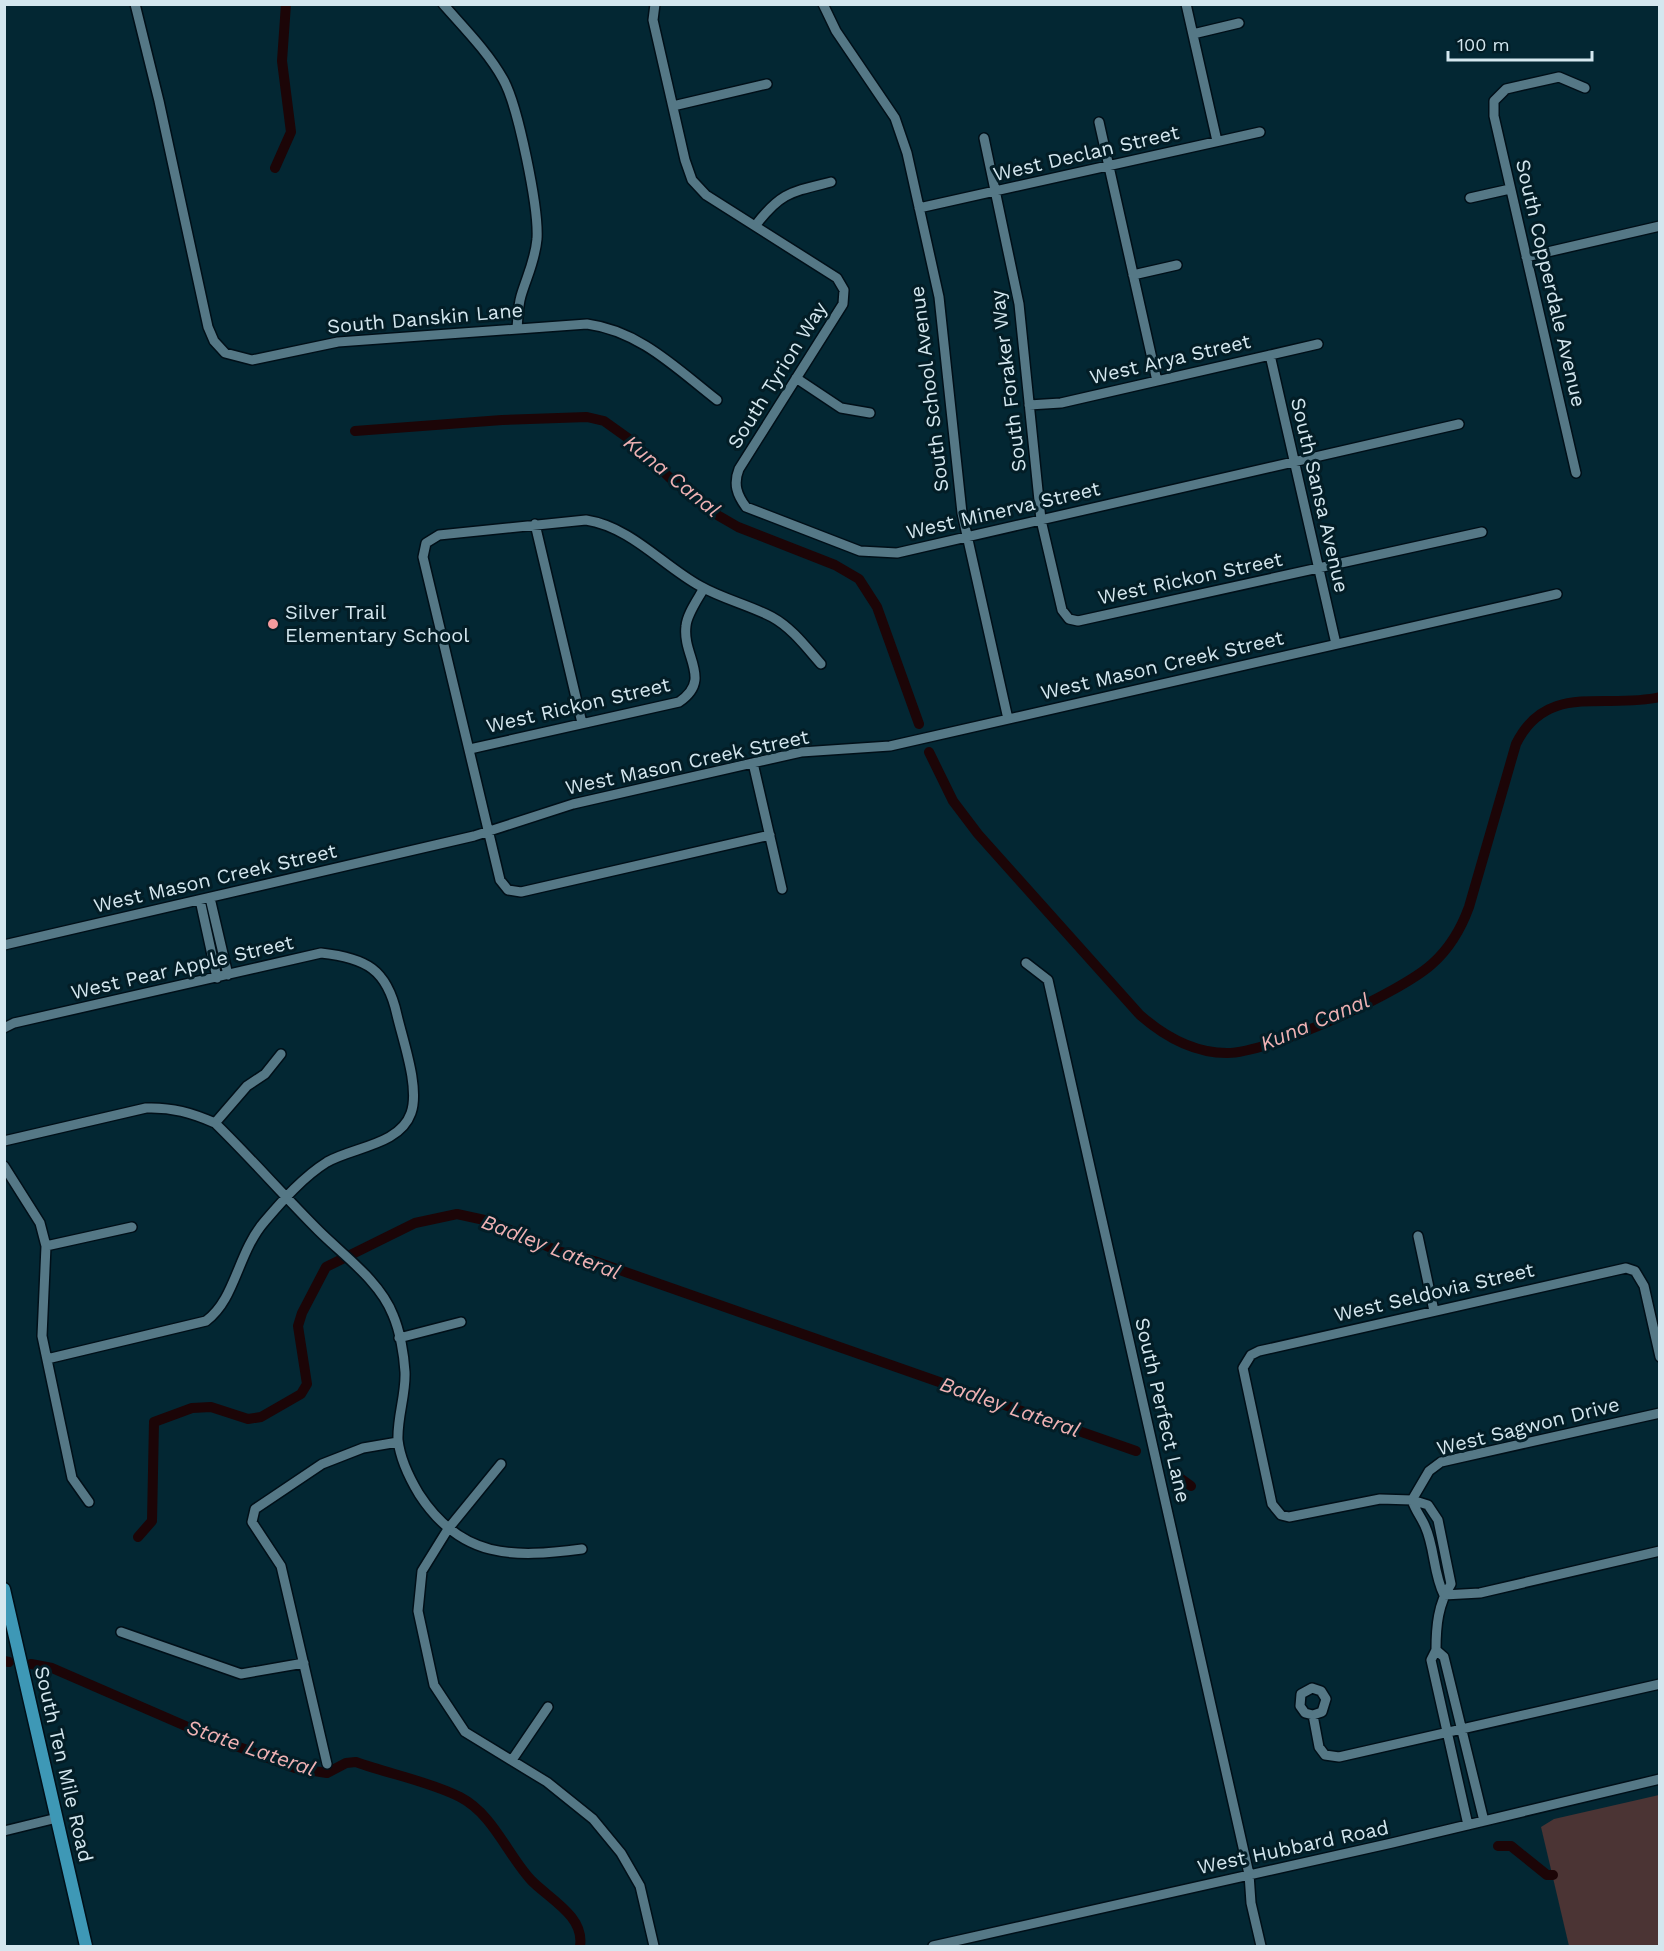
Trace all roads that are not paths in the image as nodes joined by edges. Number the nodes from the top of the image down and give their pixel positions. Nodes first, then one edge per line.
1 (135, 4) edge
2 (443, 4) edge
3 (823, 4) edge
4 (1186, 4) edge
5 (654, 5) edge
6 (1239, 23) dead end
7 (1193, 34) junction
8 (767, 84) dead end
9 (1585, 88) dead end
10 (673, 106) junction
11 (1100, 122) dead end
12 (1260, 132) dead end
13 (984, 138) dead end
14 (1217, 141) junction
15 (1109, 166) junction
16 (831, 182) dead end
17 (1510, 189) junction
18 (995, 191) junction
19 (1470, 198) dead end
20 (919, 208) junction
21 (755, 226) junction
22 (1659, 226) edge
23 (1526, 256) junction
24 (1177, 265) dead end
25 (1133, 275) junction
26 (517, 328) junction
27 (1318, 344) dead end
28 (1270, 355) junction
29 (796, 378) junction
30 (1157, 381) junction
31 (717, 400) dead end
32 (1029, 405) junction
33 (870, 413) dead end
34 (1459, 424) dead end
35 (1294, 462) junction
36 (1576, 473) dead end
37 (736, 488) joint
38 (1041, 520) junction
39 (535, 524) junction
40 (1482, 532) dead end
41 (967, 536) junction
42 (1319, 568) junction
43 (704, 588) junction
44 (1557, 594) dead end
45 (1069, 619) joint
46 (1336, 644) junction
47 (821, 664) dead end
48 (1008, 719) junction
49 (582, 723) junction
50 (470, 749) junction
51 (753, 764) junction
52 (489, 831) junction
53 (770, 835) junction
54 (783, 889) dead end
55 (210, 898) junction
56 (200, 900) junction
57 (4, 945) edge
58 (1026, 963) dead end
59 (228, 975) junction
60 (217, 978) junction
61 (4, 1028) edge
62 (281, 1054) dead end
63 (215, 1123) junction
64 (4, 1141) edge
65 (4, 1167) edge
66 (286, 1197) junction
67 (132, 1227) dead end
68 (1418, 1236) dead end
69 (46, 1246) junction
70 (1434, 1311) junction
71 (461, 1322) dead end
72 (399, 1338) junction
73 (1659, 1357) edge
74 (48, 1359) junction
75 (1659, 1413) edge
76 (398, 1442) junction
77 (501, 1464) dead end
78 (1412, 1500) junction
79 (89, 1502) dead end
80 (448, 1529) junction
81 (582, 1549) dead end
82 (1659, 1551) edge
83 (4, 1589) edge
84 (1444, 1595) junction
85 (121, 1632) dead end
86 (1436, 1650) junction
87 (304, 1663) junction
88 (1659, 1684) edge
89 (548, 1707) dead end
90 (1313, 1715) dead end
91 (1461, 1728) junction
92 (1447, 1731) junction
93 (512, 1760) junction
94 (327, 1764) dead end
95 (1659, 1779) edge
96 (57, 1818) junction
97 (1484, 1821) junction
98 (1468, 1825) junction
99 (4, 1831) edge
100 (1249, 1874) junction
101 (86, 1947) edge
102 (654, 1947) edge
103 (933, 1947) edge
104 (1261, 1947) edge

1 - 26 street, South Danskin Lane
2 - 26 street
3 - 20 street, South School Avenue
4 - 7 street
5 - 10 street, South Tyrion Way
6 - 7 street
7 - 14 street
8 - 10 street
9 - 17 street, South Copperdale Avenue
10 - 21 street, South Tyrion Way
11 - 15 street
12 - 14 street, West Declan Street
13 - 18 street, South Foraker Way
14 - 15 street, West Declan Street
15 - 18 street, West Declan Street
15 - 25 street
16 - 21 street
17 - 19 street
17 - 23 street, South Copperdale Avenue
18 - 20 street, West Declan Street
18 - 32 street, South Foraker Way
20 - 41 street, South School Avenue
21 - 29 street, South Tyrion Way
22 - 23 street
23 - 36 street, South Copperdale Avenue
24 - 25 street
25 - 30 street
26 - 31 street, South Danskin Lane
27 - 28 street, West Arya Street
28 - 30 street, West Arya Street
28 - 35 street, South Sansa Avenue
29 - 33 street
29 - 37 street, South Tyrion Way
30 - 32 street, West Arya Street
32 - 38 street, South Foraker Way
34 - 35 street, West Minerva Street
35 - 38 street, West Minerva Street
35 - 42 street, South Sansa Avenue
37 - 41 street, West Minerva Street
38 - 41 street, West Minerva Street
38 - 45 street, South Foraker Way
39 - 43 street
39 - 49 street
39 - 50 street
40 - 42 street, West Rickon Street
41 - 48 street, South School Avenue
42 - 45 street, West Rickon Street
42 - 46 street, South Sansa Avenue
43 - 47 street
43 - 49 street, West Rickon Street
44 - 46 street, West Mason Creek Street
46 - 48 street, West Mason Creek Street
48 - 51 street, West Mason Creek Street
49 - 50 street, West Rickon Street
50 - 52 street
51 - 52 street, West Mason Creek Street
51 - 53 street
52 - 53 street
52 - 55 street, West Mason Creek Street
53 - 54 street
55 - 56 street, West Mason Creek Street
55 - 59 street
56 - 57 street, West Mason Creek Street
56 - 60 street
58 - 100 street, South Perfect Lane
59 - 60 street, West Pear Apple Street
59 - 66 street, West Pear Apple Street
60 - 61 street, West Pear Apple Street
62 - 63 street
63 - 64 street
63 - 66 street
65 - 69 street
66 - 72 street
66 - 74 street
67 - 69 street
68 - 70 street
69 - 74 street
70 - 73 street, West Seldovia Street
70 - 78 street, West Seldovia Street
71 - 72 street
72 - 76 street
74 - 79 street
75 - 78 street, West Sagwon Drive
76 - 80 street
76 - 87 street
77 - 80 street
78 - 84 street
78 - 84 street
80 - 81 street
80 - 93 street
82 - 84 street
83 - 96 main road, South Ten Mile Road
84 - 86 street
85 - 87 street
86 - 91 street
86 - 92 street
87 - 94 street
88 - 91 street
89 - 93 street
90 - 92 street
91 - 92 street
91 - 97 street
92 - 98 street
93 - 102 street
95 - 97 street, West Hubbard Road
96 - 99 street
96 - 101 main road, South Ten Mile Road
97 - 98 street, West Hubbard Road
98 - 100 street, West Hubbard Road
100 - 103 street, West Hubbard Road
100 - 104 street, South Perfect Lane

